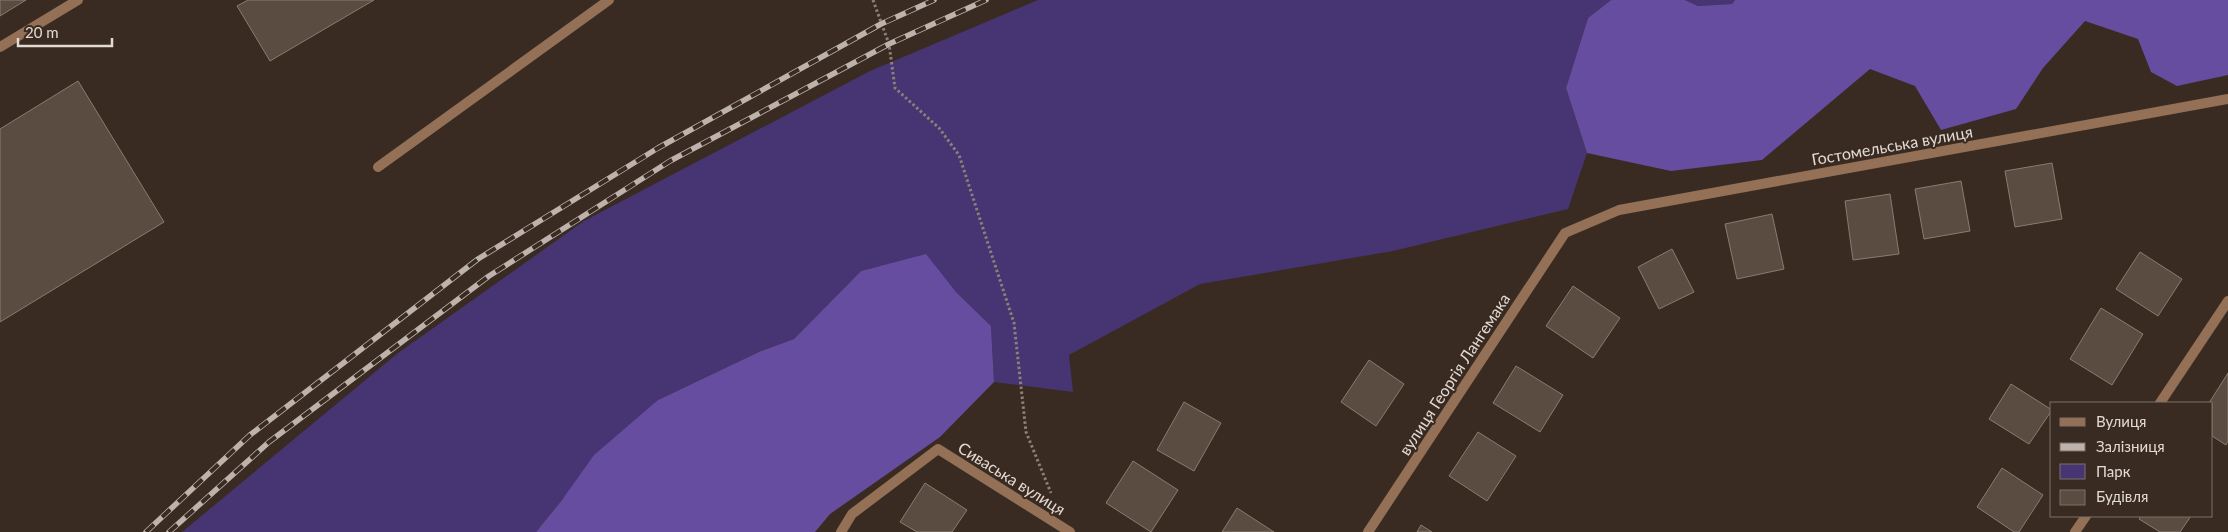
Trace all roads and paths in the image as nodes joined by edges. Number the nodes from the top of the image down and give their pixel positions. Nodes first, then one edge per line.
1 (609, 0) edge
2 (873, 0) edge
3 (73, 1) edge
4 (0, 47) edge
5 (2228, 99) edge
6 (378, 167) dead end
7 (1565, 234) joint
8 (2228, 301) edge
9 (2161, 402) edge
10 (2085, 517) edge
11 (1068, 530) edge
12 (841, 532) edge
13 (1368, 532) edge
14 (2076, 532) edge

1 - 6 street
2 - 11 path
3 - 4 street
5 - 7 street, Гостомельська вулиця
7 - 13 street, вулиця Георгія Лангемака
8 - 9 street
10 - 14 street
11 - 12 street, Сиваська вулиця

